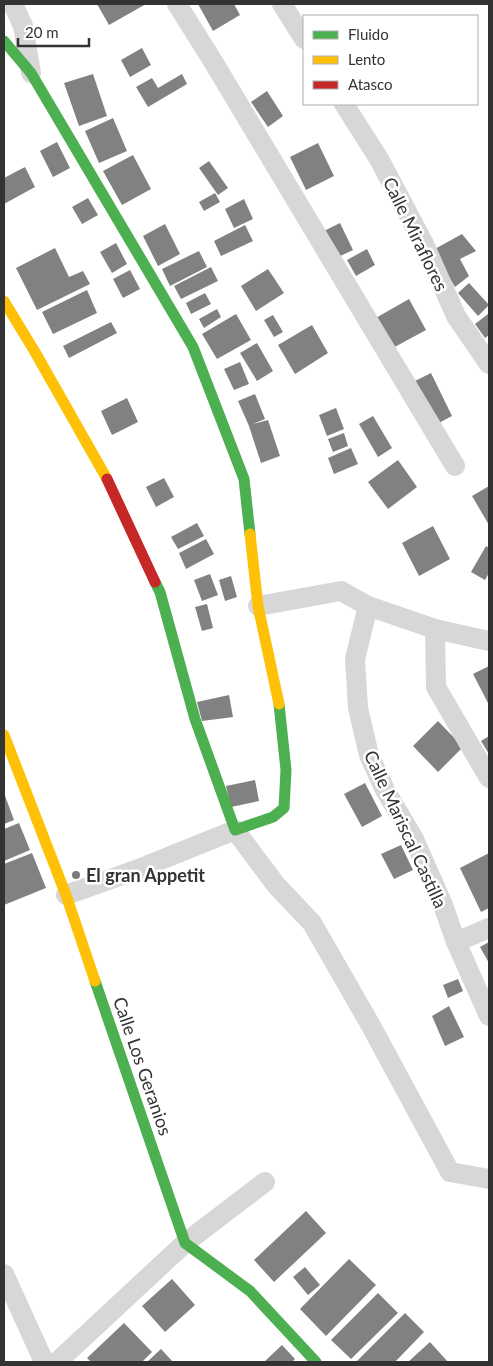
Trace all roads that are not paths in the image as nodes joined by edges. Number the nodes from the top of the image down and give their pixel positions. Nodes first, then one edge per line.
1 (12, 4) edge
2 (177, 4) edge
3 (282, 4) edge
4 (303, 38) edge
5 (4, 41) edge
6 (31, 73) junction
7 (345, 105) edge
8 (4, 301) edge
9 (489, 364) edge
10 (455, 466) dead end
11 (258, 606) junction
12 (368, 606) junction
13 (435, 629) junction
14 (489, 640) edge
15 (4, 735) edge
16 (489, 778) edge
17 (234, 830) junction
18 (66, 895) junction
19 (489, 928) edge
20 (456, 942) junction
21 (489, 1016) edge
22 (489, 1178) edge
23 (265, 1182) dead end
24 (185, 1242) junction
25 (4, 1274) edge
26 (44, 1362) edge
27 (57, 1362) edge
28 (316, 1362) edge

1 - 6 street
2 - 10 street
3 - 4 street
5 - 6 street
6 - 11 street
7 - 9 street, Calle Miraflores
8 - 17 street
11 - 12 street
11 - 17 street
12 - 13 street
12 - 20 street, Calle Mariscal Castilla
13 - 14 street
13 - 16 street
15 - 18 street, Calle Los Geranios
17 - 18 street
17 - 22 street
18 - 24 street, Calle Los Geranios
19 - 20 street
20 - 21 street, Calle Mariscal Castilla
23 - 24 street
24 - 27 street
24 - 28 street
25 - 26 street

